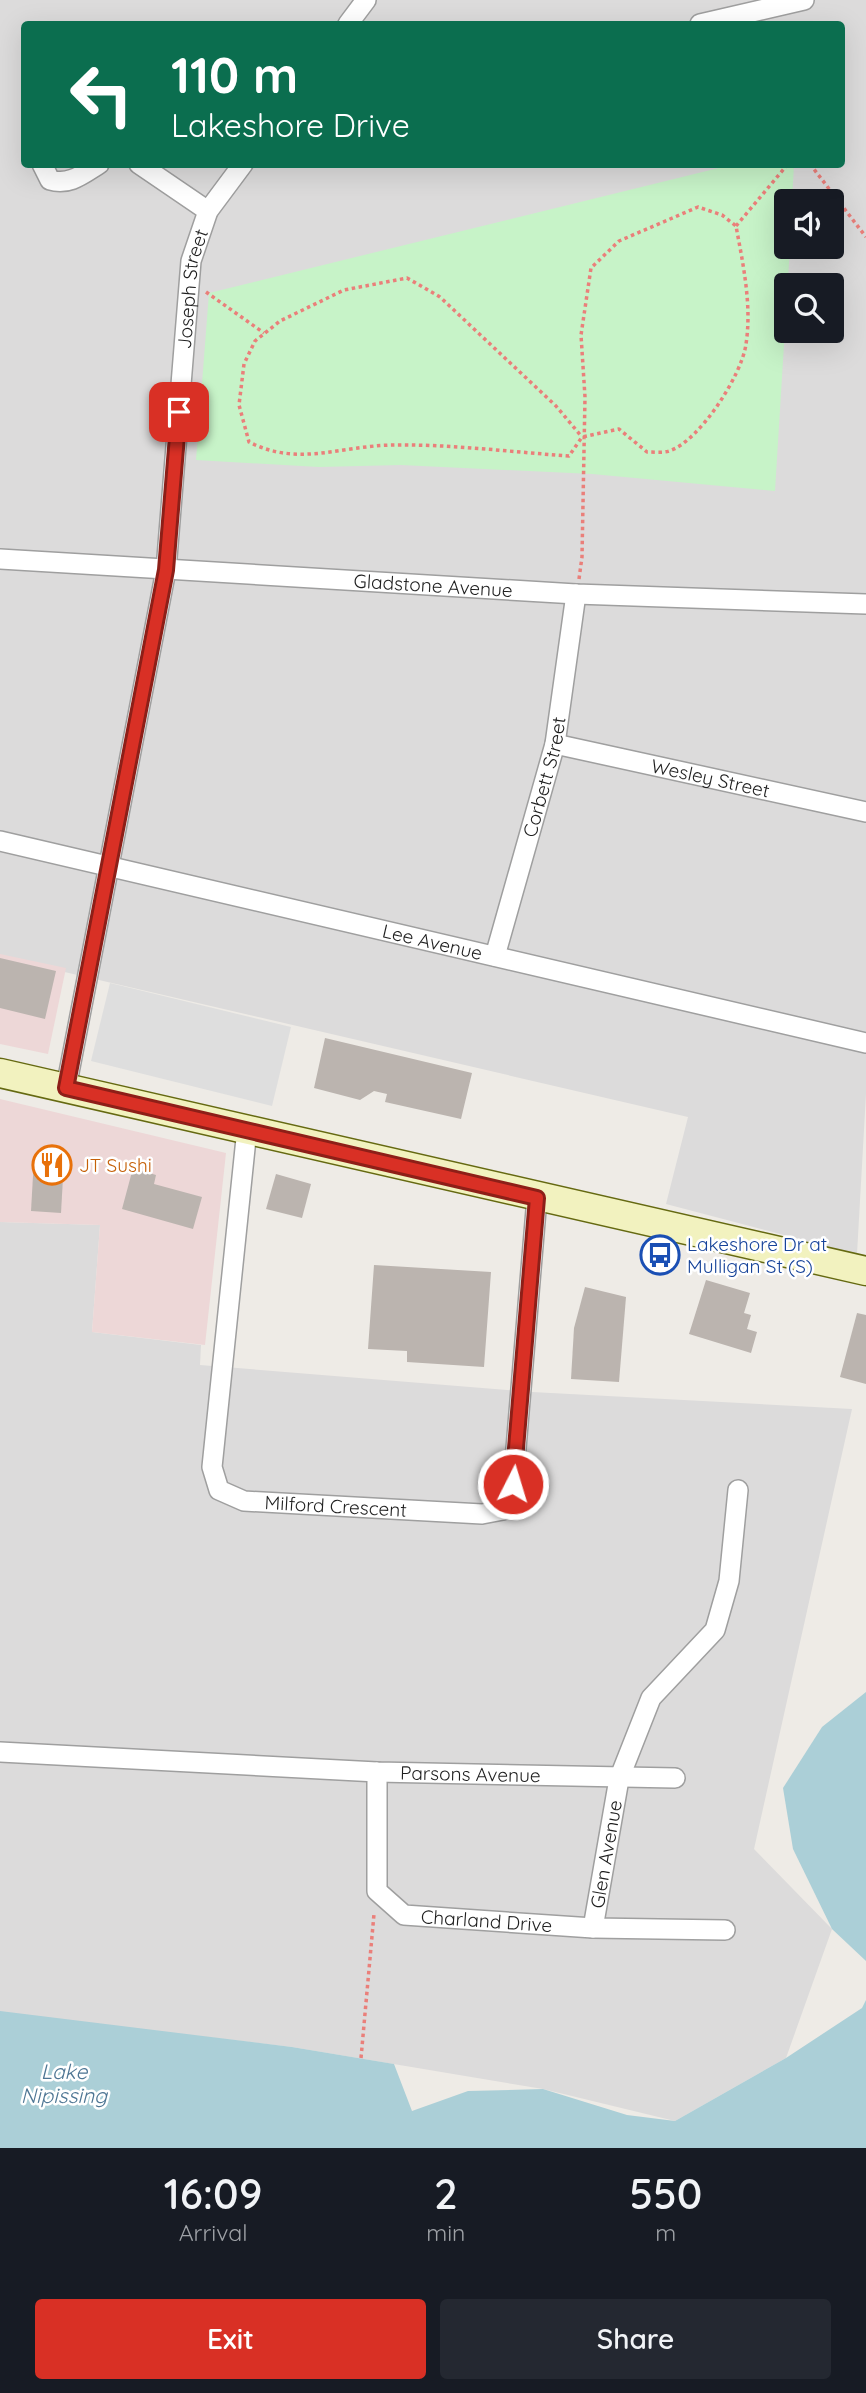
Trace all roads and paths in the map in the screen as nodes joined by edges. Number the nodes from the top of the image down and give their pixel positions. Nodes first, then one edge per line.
1 (366, 0) edge
2 (804, 0) edge
3 (749, 7) edge
4 (356, 21) edge
5 (709, 21) edge
6 (44, 168) edge
7 (92, 168) edge
8 (145, 168) edge
9 (240, 168) edge
10 (785, 168) edge
11 (813, 168) edge
12 (208, 211) junction
13 (736, 226) junction
14 (866, 237) edge
15 (190, 280) junction
16 (264, 334) junction
17 (582, 437) junction
18 (0, 559) edge
19 (166, 570) junction
20 (576, 594) junction
21 (866, 604) edge
22 (555, 744) junction
23 (866, 812) edge
24 (0, 841) edge
25 (108, 866) junction
26 (495, 956) junction
27 (866, 1043) edge
28 (0, 1073) edge
29 (66, 1088) junction
30 (247, 1129) junction
31 (537, 1198) junction
32 (866, 1271) edge
33 (737, 1490) dead end
34 (0, 1752) edge
35 (377, 1772) junction
36 (619, 1779) junction
37 (675, 1779) dead end
38 (377, 1891) junction
39 (593, 1928) junction
40 (725, 1930) dead end
41 (360, 2058) dead end

1 - 4 street
2 - 3 street
3 - 5 street
6 - 7 street
8 - 12 street
9 - 12 street, Joseph Street
10 - 13 path
11 - 14 path
12 - 15 street, Joseph Street
13 - 17 path
13 - 17 path
15 - 16 path
15 - 19 street, Joseph Street
16 - 17 path
16 - 17 path
17 - 20 path
18 - 19 street, Gladstone Avenue
19 - 20 street, Gladstone Avenue
19 - 25 street, Joseph Street
20 - 21 street, Gladstone Avenue
20 - 22 street, Corbett Street
22 - 23 street, Wesley Street
22 - 26 street, Corbett Street
24 - 25 street, Lee Avenue
25 - 26 street, Lee Avenue
25 - 29 street, Joseph Street
26 - 27 street, Lee Avenue
28 - 29 main road
29 - 30 main road
30 - 31 main road
30 - 31 street, Milford Crescent
31 - 32 main road
33 - 36 street
34 - 35 street, Parsons Avenue
35 - 36 street, Parsons Avenue
35 - 38 street
36 - 37 street, Parsons Avenue
36 - 39 street, Glen Avenue
38 - 39 street, Charland Drive
38 - 41 path
39 - 40 street, Charland Drive

